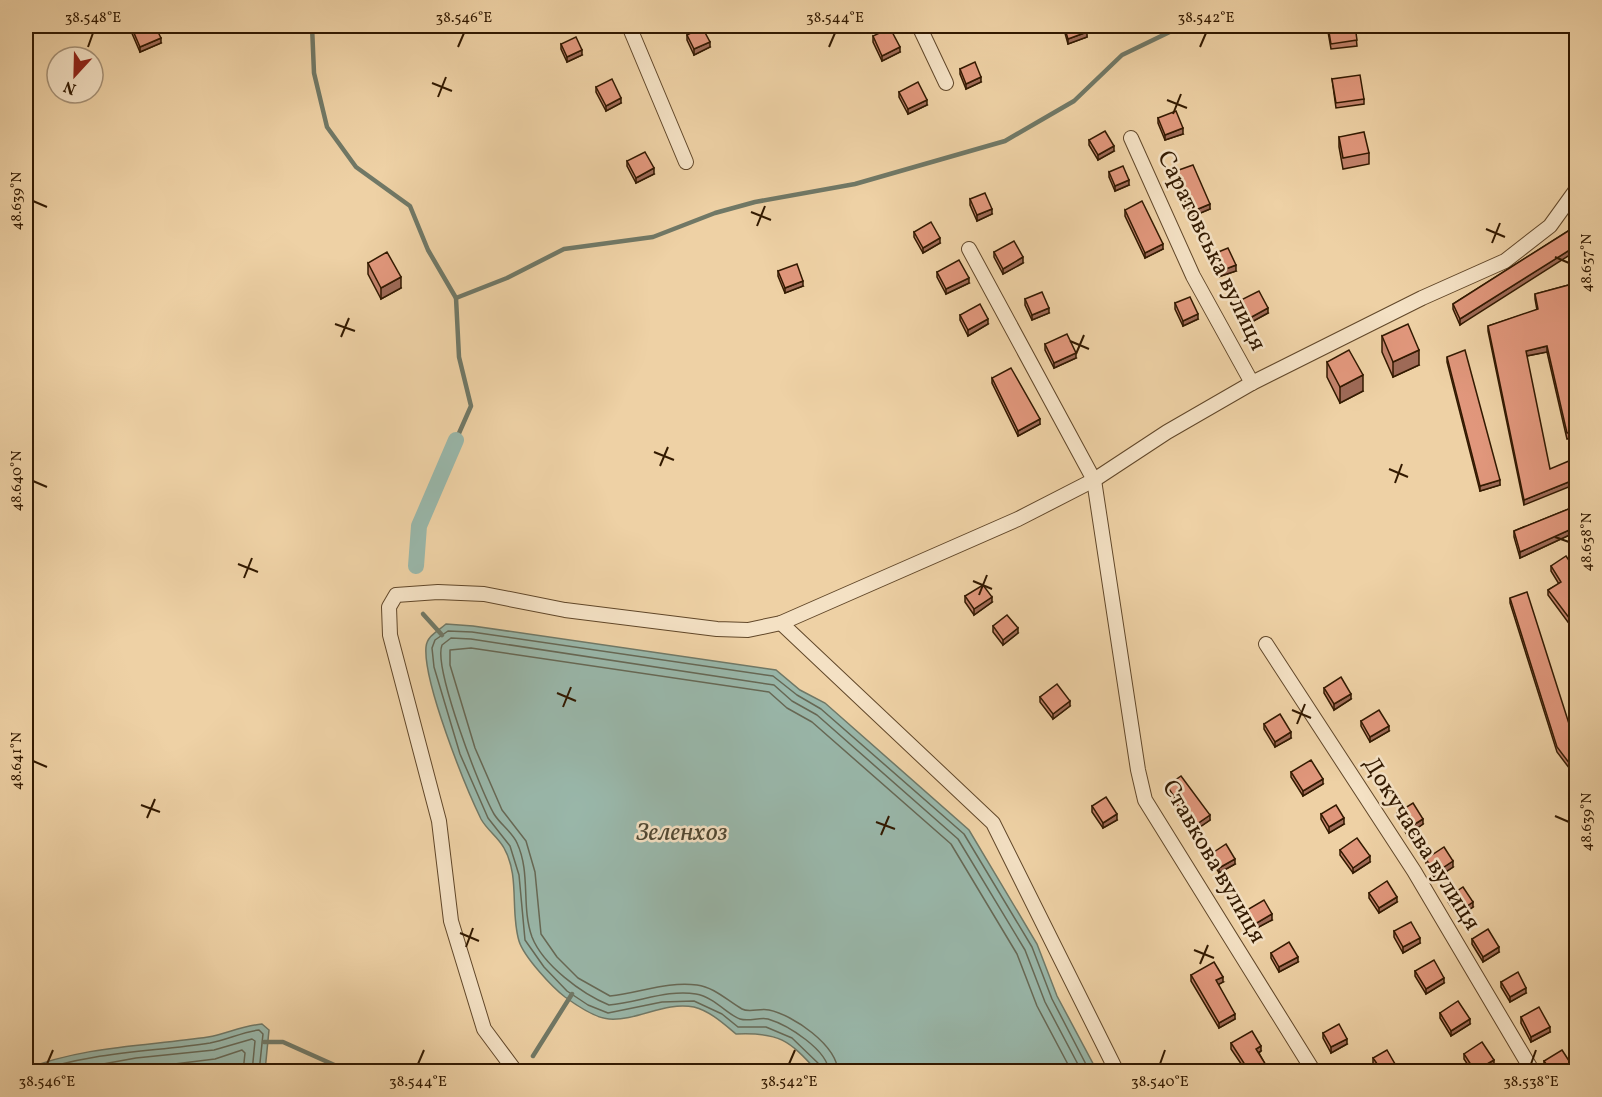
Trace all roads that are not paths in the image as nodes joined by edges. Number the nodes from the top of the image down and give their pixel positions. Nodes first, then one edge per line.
1 (631, 26) edge
2 (919, 26) edge
3 (946, 83) dead end
4 (1131, 138) dead end
5 (686, 162) dead end
6 (1576, 190) edge
7 (969, 249) dead end
8 (1252, 383) junction
9 (1094, 480) junction
10 (781, 623) junction
11 (1266, 644) dead end
12 (516, 1071) edge
13 (1117, 1071) edge
14 (1314, 1071) edge
15 (1533, 1071) edge

1 - 5 street
2 - 3 street
4 - 8 street, Саратовська вулиця
6 - 8 street
7 - 9 street
8 - 9 street
9 - 10 street
9 - 14 street, Ставкова вулиця
10 - 12 street
10 - 13 street
11 - 15 street, Докучаєва вулиця

